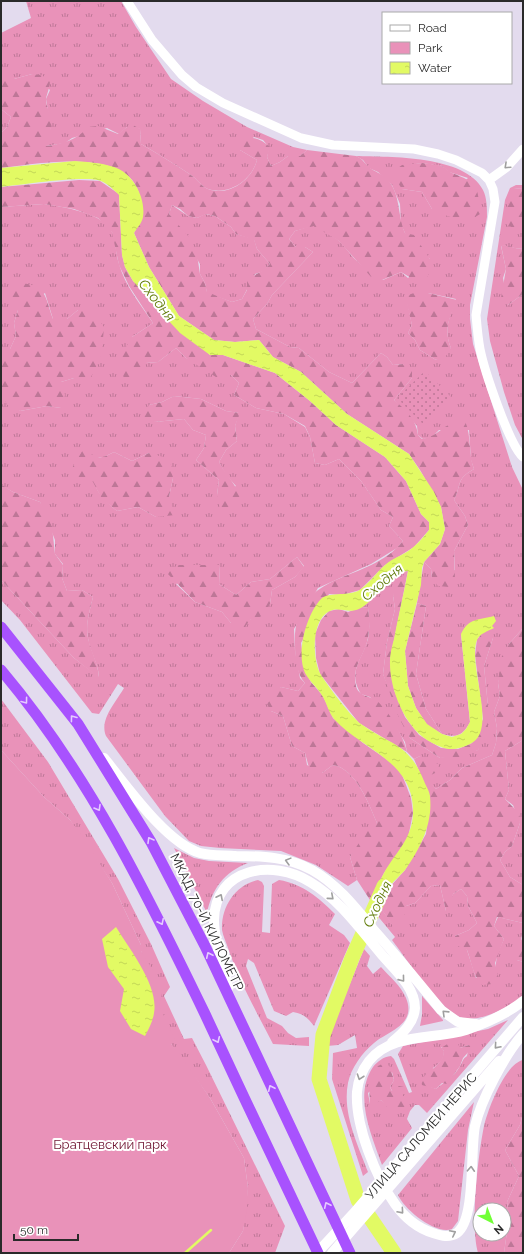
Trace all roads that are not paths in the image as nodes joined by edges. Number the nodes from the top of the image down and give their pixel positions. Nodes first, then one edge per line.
1 (127, 1) edge
2 (523, 149) edge
3 (489, 180) junction
4 (523, 458) edge
5 (1, 627) edge
6 (1, 670) edge
7 (89, 740) junction
8 (523, 1001) edge
9 (232, 1003) junction
10 (523, 1016) edge
11 (480, 1023) junction
12 (521, 1036) edge
13 (384, 1048) junction
14 (434, 1129) junction
15 (317, 1253) edge
16 (332, 1253) edge
17 (350, 1253) edge

1 - 3 street
2 -> 3 street
3 - 4 street
7 -> 5 highway, МКАД, 70-Й КИЛОМЕТР
6 -> 15 highway
9 -> 7 highway, МКАД, 70-Й КИЛОМЕТР
11 -> 7 main road
8 - 11 main road
9 -> 13 main road
17 -> 9 highway, МКАД, 70-Й КИЛОМЕТР
10 -> 14 main road, УЛИЦА САЛОМЕИ НЕРИС
11 - 13 main road
13 -> 12 main road
12 - 14 main road, УЛИЦА САЛОМЕИ НЕРИС
14 - 15 main road, УЛИЦА САЛОМЕИ НЕРИС
14 - 16 main road, УЛИЦА САЛОМЕИ НЕРИС

